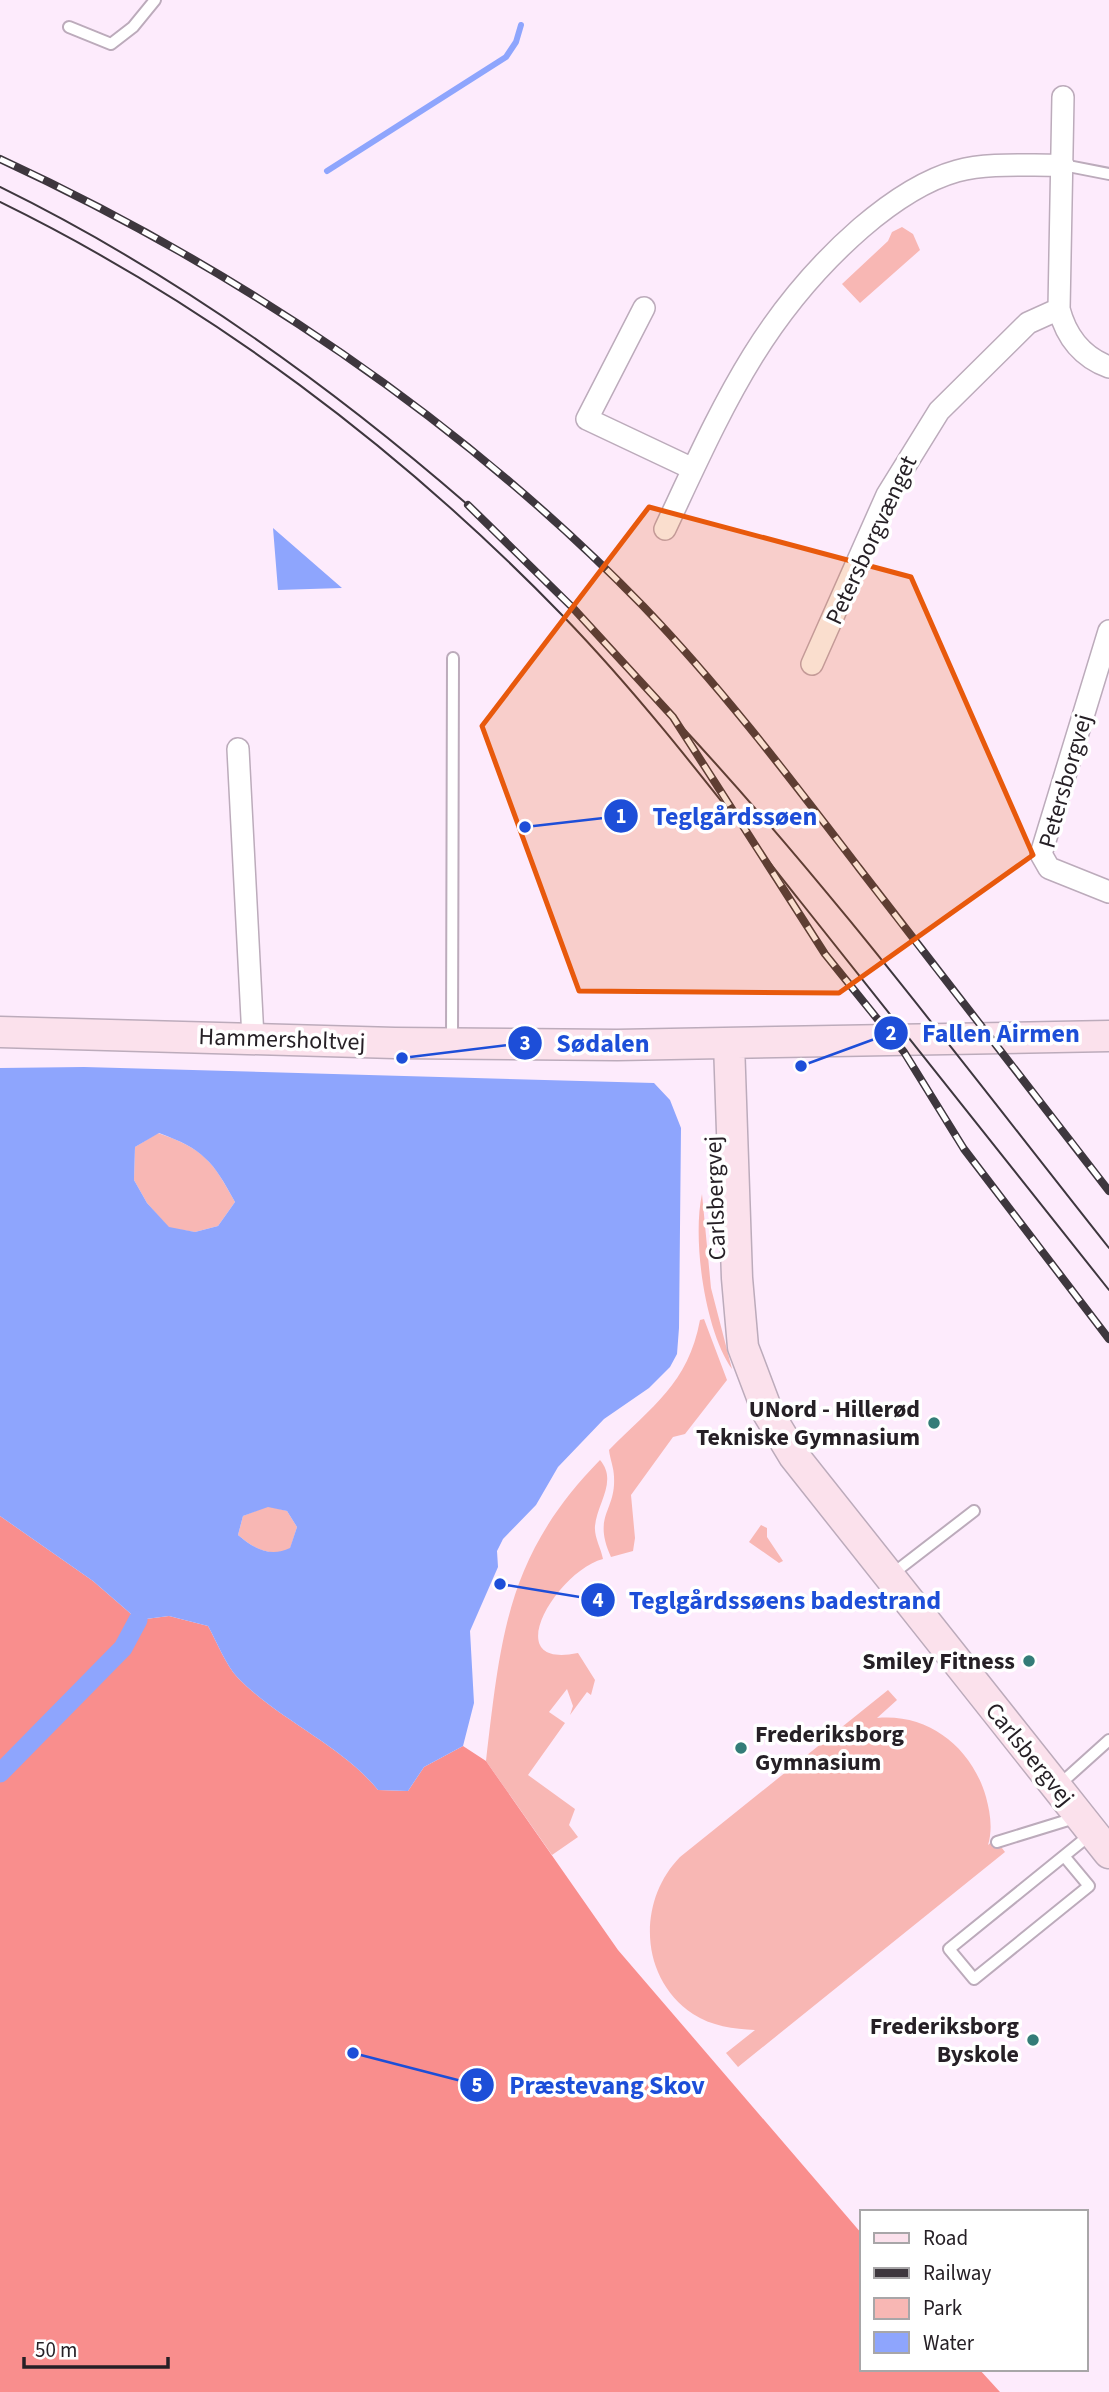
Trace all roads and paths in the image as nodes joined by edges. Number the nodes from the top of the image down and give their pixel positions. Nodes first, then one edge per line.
1 (155, 0) edge
2 (69, 27) dead end
3 (1063, 97) dead end
4 (1063, 165) junction
5 (1109, 174) edge
6 (644, 307) dead end
7 (1059, 309) junction
8 (1109, 367) edge
9 (693, 469) junction
10 (665, 528) dead end
11 (1109, 631) edge
12 (453, 658) dead end
13 (813, 664) dead end
14 (238, 750) dead end
15 (1109, 892) edge
16 (0, 1032) edge
17 (1109, 1036) edge
18 (253, 1038) junction
19 (719, 1043) junction
20 (452, 1044) junction
21 (974, 1511) dead end
22 (889, 1576) junction
23 (1109, 1740) edge
24 (1056, 1787) junction
25 (1094, 1834) edge
26 (997, 1842) dead end
27 (1064, 1856) junction

1 - 2 lane
3 - 4 street
4 - 5 lane
4 - 7 street
4 - 9 street
6 - 9 street
7 - 8 street
7 - 13 street, Petersborgvænget
9 - 10 street
11 - 15 street, Petersborgvej
12 - 20 lane
14 - 18 street
16 - 18 street, Hammersholtvej
17 - 19 street, Hammersholtvej
18 - 20 street, Hammersholtvej
19 - 20 street, Hammersholtvej
19 - 22 street, Carlsbergvej
21 - 22 lane
22 - 24 street, Carlsbergvej
23 - 24 lane
24 - 25 street, Carlsbergvej
25 - 26 lane
25 - 27 lane
27 - 27 lane

